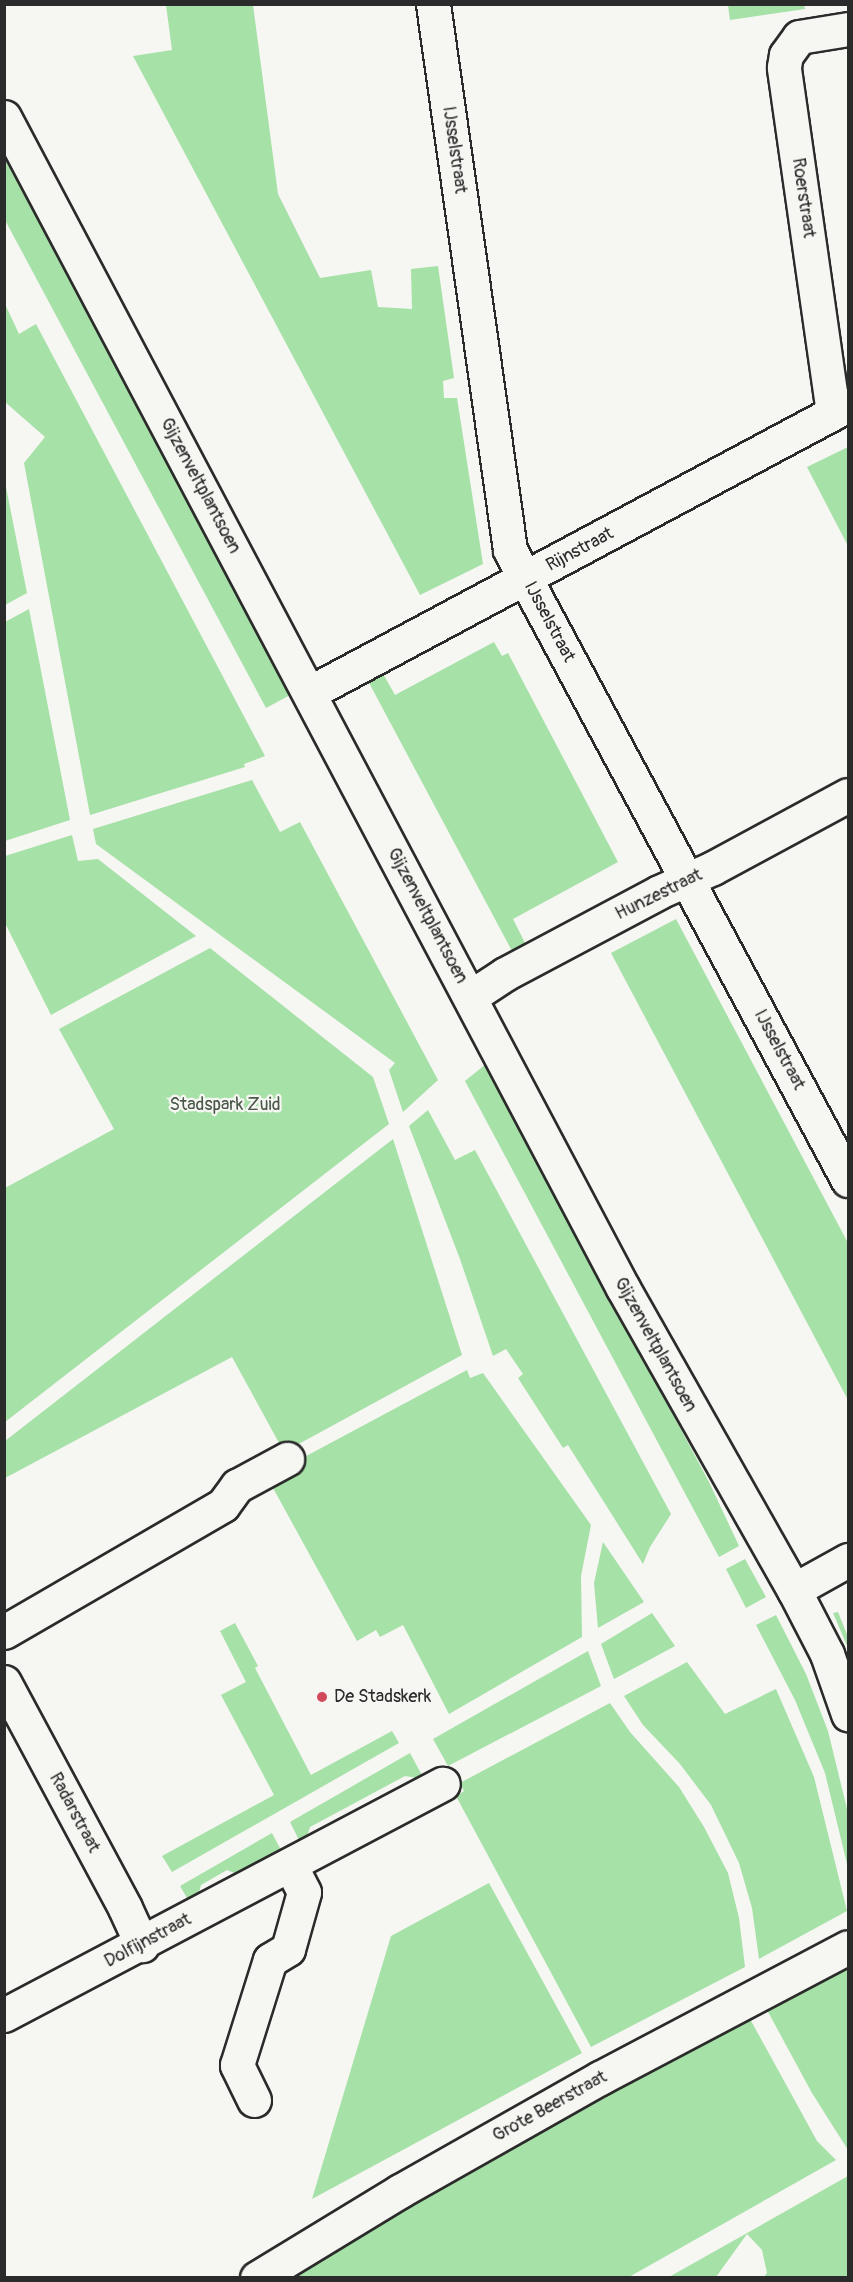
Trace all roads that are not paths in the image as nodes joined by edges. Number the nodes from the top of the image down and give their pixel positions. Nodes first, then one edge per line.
1 (433, 4) edge
2 (849, 29) edge
3 (4, 117) edge
4 (841, 409) edge
5 (526, 579) junction
6 (309, 693) junction
7 (849, 795) edge
8 (687, 880) junction
9 (470, 997) junction
10 (849, 1180) edge
11 (287, 1459) dead end
12 (849, 1560) edge
13 (794, 1590) junction
14 (4, 1632) edge
15 (4, 1682) edge
16 (849, 1714) edge
17 (443, 1784) dead end
18 (291, 1866) junction
19 (142, 1945) junction
20 (849, 1947) edge
21 (4, 2015) edge
22 (254, 2100) dead end
23 (257, 2277) edge

1 - 5 street, IJsselstraat
2 - 4 street, Roerstraat
3 - 6 street, Gijzenveltplantsoen
4 - 5 street, Rijnstraat
5 - 6 street, Rijnstraat
5 - 8 street, IJsselstraat
6 - 9 street, Gijzenveltplantsoen
7 - 8 street, Hunzestraat
8 - 9 street, Hunzestraat
8 - 10 street, IJsselstraat
9 - 13 street, Gijzenveltplantsoen
11 - 14 street
12 - 13 street
13 - 16 street, Gijzenveltplantsoen
15 - 19 street, Radarstraat
17 - 18 street, Dolfijnstraat
18 - 19 street, Dolfijnstraat
18 - 22 street
19 - 21 street, Dolfijnstraat
20 - 23 street, Grote Beerstraat

